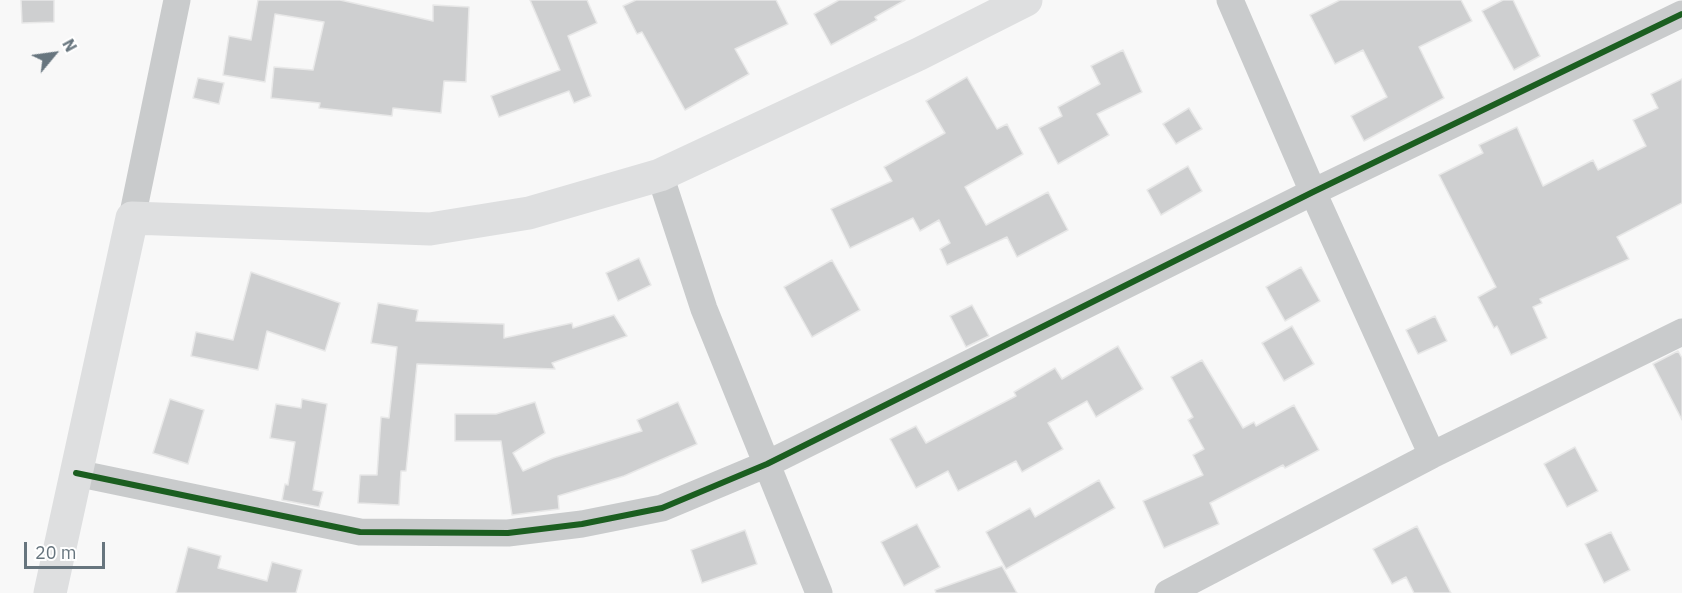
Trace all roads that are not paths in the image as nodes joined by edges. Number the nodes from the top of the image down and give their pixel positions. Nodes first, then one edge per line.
1 (177, 0) edge
2 (1026, 0) edge
3 (1230, 0) edge
4 (1682, 14) edge
5 (660, 175) junction
6 (1313, 192) junction
7 (132, 218) junction
8 (1682, 332) edge
9 (1432, 455) junction
10 (767, 464) junction
11 (76, 473) junction
12 (50, 593) edge
13 (819, 593) edge
14 (1168, 593) edge

1 - 7 street
2 - 5 street
3 - 6 street
4 - 6 street
5 - 7 street
5 - 10 street
6 - 9 street
6 - 10 street
7 - 11 street
8 - 9 street
9 - 14 street
10 - 11 street
10 - 13 street
11 - 12 street

